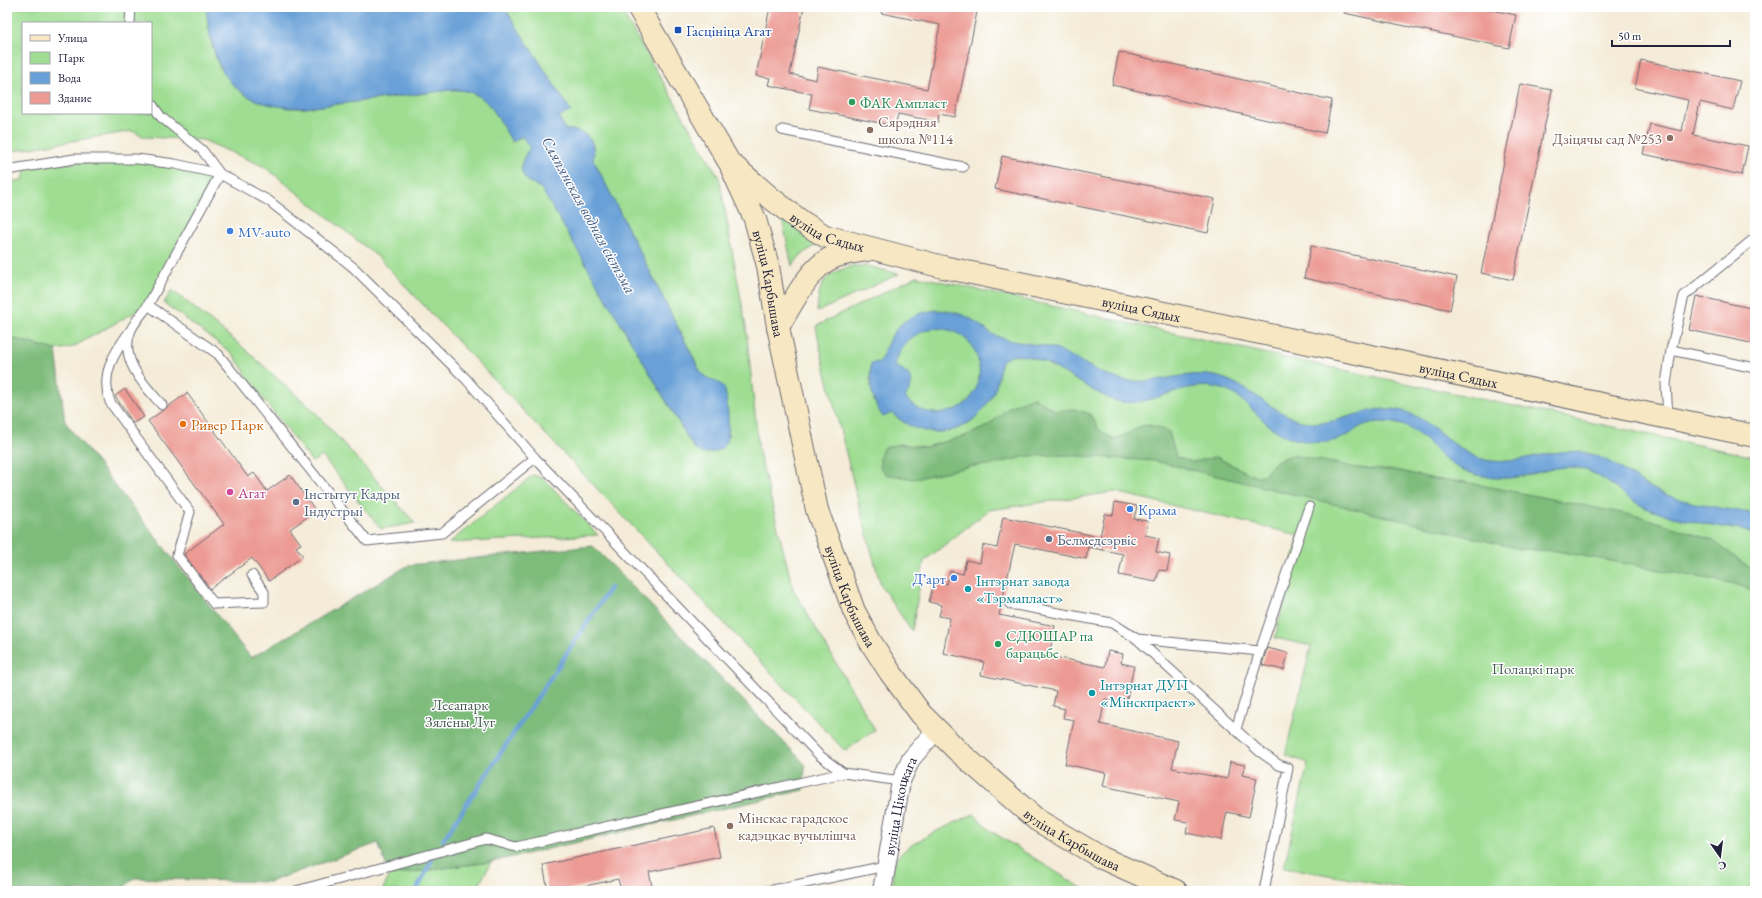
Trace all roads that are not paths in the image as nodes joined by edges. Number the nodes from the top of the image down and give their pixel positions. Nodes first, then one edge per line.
1 (131, 7) edge
2 (638, 7) edge
3 (130, 22) edge
4 (152, 104) edge
5 (782, 130) dead end
6 (729, 162) junction
7 (963, 167) dead end
8 (7, 170) edge
9 (220, 174) junction
10 (1753, 241) edge
11 (871, 249) junction
12 (148, 305) junction
13 (778, 327) junction
14 (130, 330) junction
15 (1671, 350) junction
16 (1755, 368) edge
17 (162, 405) dead end
18 (1668, 417) junction
19 (1755, 436) edge
20 (535, 458) junction
21 (1309, 507) dead end
22 (252, 575) dead end
23 (1010, 604) dead end
24 (1137, 639) junction
25 (1260, 651) junction
26 (1236, 729) junction
27 (936, 730) junction
28 (843, 773) junction
29 (901, 781) junction
30 (885, 866) junction
31 (296, 891) edge
32 (768, 891) edge
33 (882, 891) edge
34 (1176, 891) edge
35 (1264, 891) edge

1 - 3 lane
2 - 6 main road, вуліца Сядых
4 - 9 lane
5 - 7 lane
6 - 11 main road, вуліца Сядых
6 - 13 main road, вуліца Карбышава
8 - 9 lane
9 - 12 lane
9 - 20 lane
10 - 15 lane
11 - 13 main road
11 - 18 main road, вуліца Сядых
12 - 14 lane
12 - 20 lane
13 - 27 main road, вуліца Карбышава
14 - 17 lane
14 - 22 lane
15 - 16 lane
15 - 18 lane
18 - 19 main road, вуліца Сядых
20 - 28 lane
21 - 25 lane
23 - 24 lane
24 - 25 lane
24 - 26 lane
25 - 26 lane
26 - 35 lane
27 - 29 street, вуліца Цікоцкага
27 - 34 main road, вуліца Карбышава
28 - 29 lane
28 - 31 lane
29 - 30 street, вуліца Цікоцкага
30 - 32 lane
30 - 33 street, вуліца Цікоцкага

